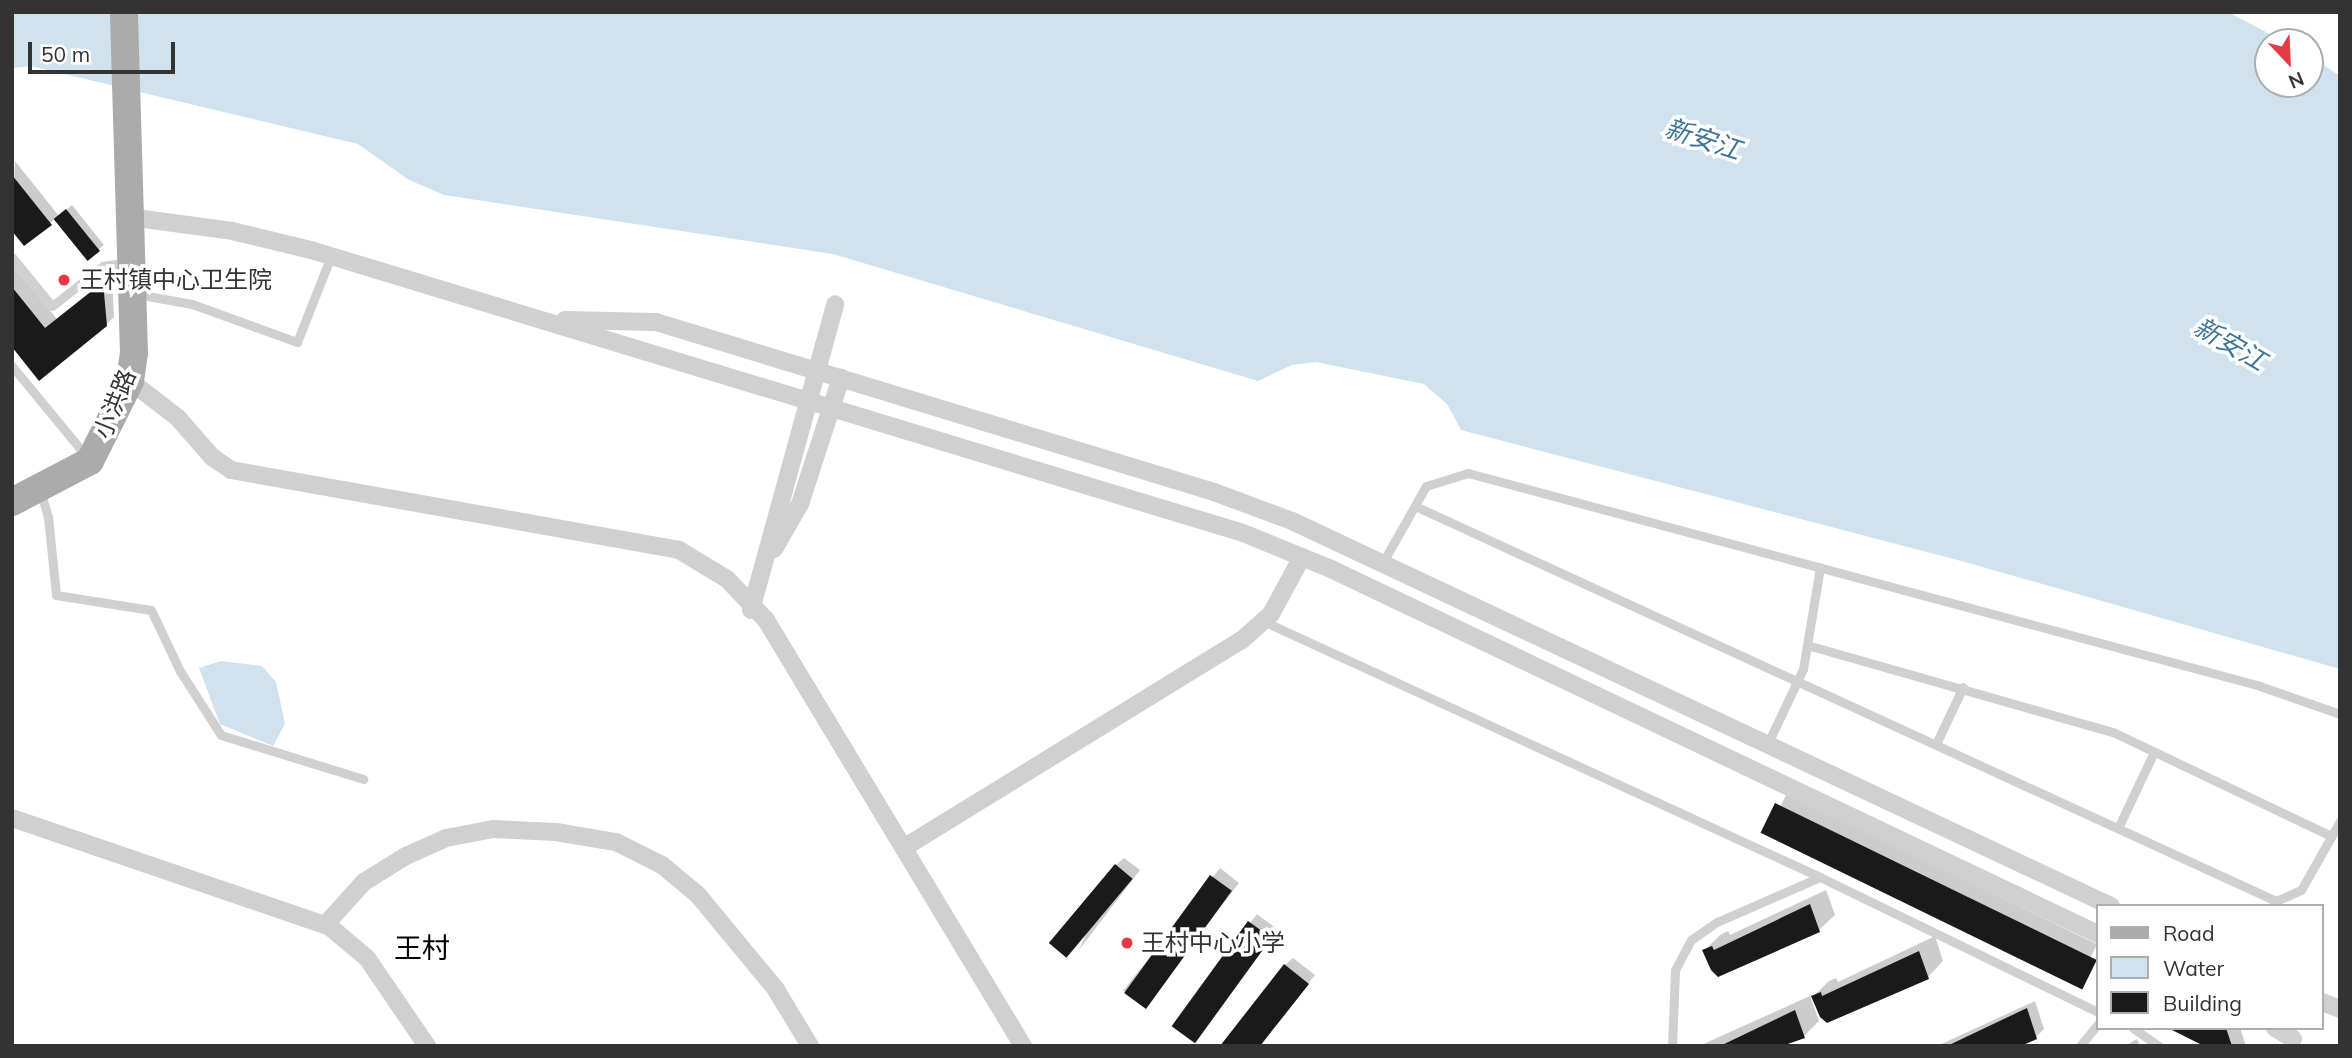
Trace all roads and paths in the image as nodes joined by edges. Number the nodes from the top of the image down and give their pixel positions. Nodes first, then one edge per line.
1 (124, 12) edge
2 (129, 217) junction
3 (331, 256) junction
4 (12, 257) edge
5 (131, 262) junction
6 (132, 294) junction
7 (835, 304) dead end
8 (537, 320) junction
9 (12, 366) edge
10 (841, 379) junction
11 (130, 381) junction
12 (832, 406) junction
13 (90, 461) junction
14 (40, 491) junction
15 (12, 502) edge
16 (1415, 506) junction
17 (1302, 557) junction
18 (1383, 562) junction
19 (1820, 567) junction
20 (749, 604) junction
21 (1263, 621) junction
22 (1807, 645) junction
23 (1798, 680) junction
24 (1963, 687) junction
25 (2340, 714) edge
26 (1768, 743) junction
27 (1936, 744) junction
28 (2154, 752) junction
29 (363, 779) dead end
30 (12, 818) edge
31 (2340, 821) edge
32 (2118, 828) junction
33 (2331, 836) junction
34 (905, 847) junction
35 (1820, 877) junction
36 (2107, 904) edge
37 (325, 925) junction
38 (2096, 933) edge
39 (2096, 1011) edge
40 (2096, 1026) edge
41 (2136, 1030) edge
42 (427, 1046) edge
43 (810, 1046) edge
44 (1023, 1046) edge
45 (1672, 1046) edge
46 (2080, 1046) edge
47 (2159, 1046) edge

1 - 2 main road, 小洪路
2 - 3 street
2 - 5 main road, 小洪路
3 - 6 lane
3 - 8 street
4 - 5 lane
5 - 6 main road, 小洪路
6 - 11 main road, 小洪路
7 - 20 street
8 - 10 street
8 - 12 street
9 - 13 lane
10 - 12 street
10 - 18 street
11 - 13 main road, 小洪路
11 - 20 street
12 - 17 street
12 - 20 street
13 - 14 main road, 小洪路
14 - 15 main road, 小洪路
14 - 29 lane
16 - 18 lane
16 - 19 lane
16 - 23 lane
17 - 21 street
17 - 38 street
18 - 26 street
19 - 22 lane
19 - 25 lane
20 - 34 street
21 - 34 street
21 - 35 lane
22 - 23 lane
22 - 24 lane
23 - 26 lane
23 - 27 lane
24 - 27 lane
24 - 28 lane
26 - 36 street
27 - 32 lane
28 - 32 lane
28 - 33 lane
30 - 37 street
31 - 33 lane
32 - 33 lane
34 - 44 street
35 - 39 lane
35 - 45 lane
37 - 42 street
37 - 43 street
40 - 46 lane
41 - 47 lane

